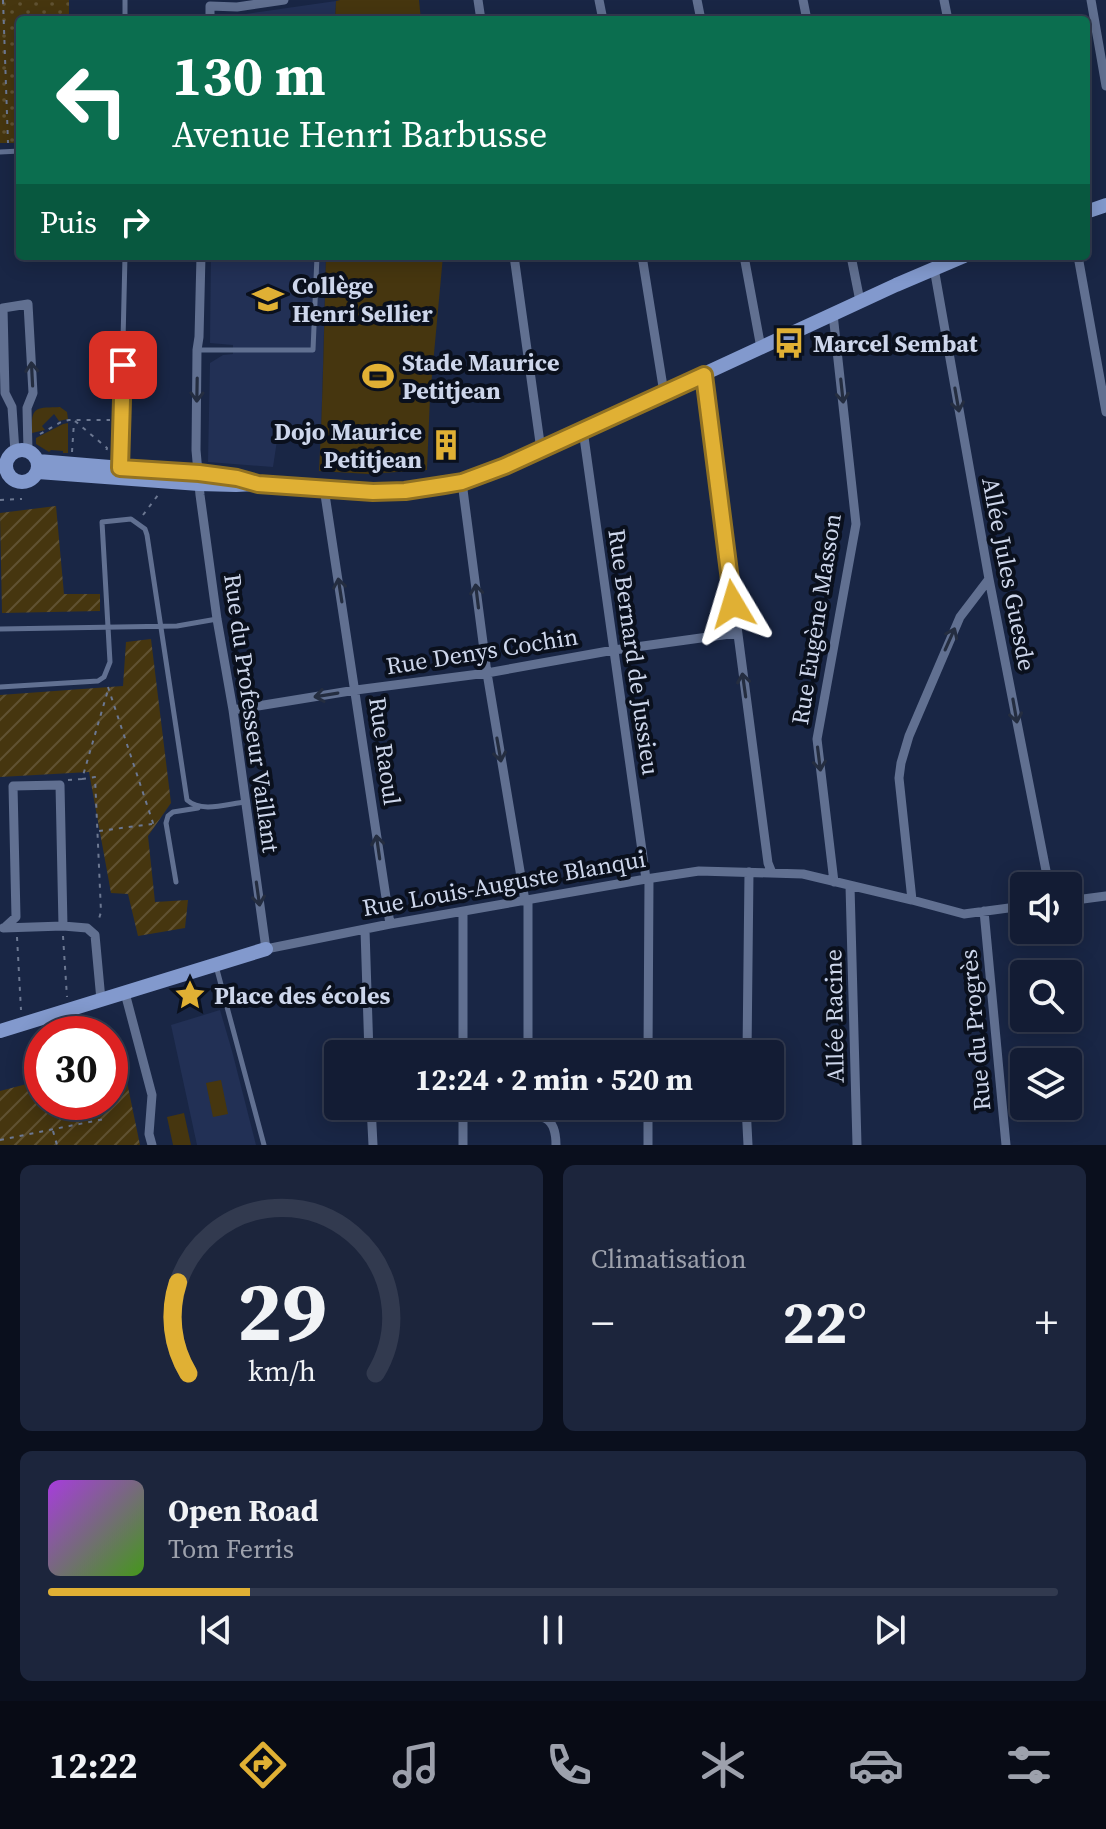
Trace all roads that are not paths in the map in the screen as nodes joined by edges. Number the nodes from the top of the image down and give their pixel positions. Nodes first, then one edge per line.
1 (284, 0) edge
2 (1091, 0) edge
3 (207, 3) edge
4 (1106, 86) edge
5 (125, 260) edge
6 (201, 260) edge
7 (317, 260) edge
8 (515, 260) edge
9 (643, 260) edge
10 (745, 260) edge
11 (852, 260) edge
12 (954, 260) edge
13 (1079, 260) edge
14 (934, 268) junction
15 (860, 301) junction
16 (833, 314) junction
17 (761, 348) junction
18 (197, 350) junction
19 (704, 375) junction
20 (664, 393) junction
21 (1106, 412) edge
22 (583, 430) junction
23 (541, 450) junction
24 (18, 460) edge
25 (120, 468) junction
26 (199, 479) junction
27 (462, 482) junction
28 (324, 488) junction
29 (989, 579) junction
30 (217, 619) junction
31 (162, 626) junction
32 (107, 627) junction
33 (0, 629) edge
34 (737, 633) junction
35 (614, 650) junction
36 (487, 673) junction
37 (0, 687) edge
38 (356, 690) junction
39 (233, 710) junction
40 (246, 802) junction
41 (204, 807) junction
42 (749, 872) junction
43 (1046, 872) edge
44 (772, 873) junction
45 (648, 879) junction
46 (176, 882) dead end
47 (834, 882) junction
48 (850, 886) junction
49 (1106, 896) edge
50 (1082, 899) edge
51 (526, 900) junction
52 (912, 900) junction
53 (1010, 908) edge
54 (984, 911) junction
55 (463, 912) junction
56 (390, 924) junction
57 (63, 926) junction
58 (2, 928) edge
59 (365, 930) junction
60 (266, 949) junction
61 (216, 965) junction
62 (125, 993) junction
63 (101, 1000) junction
64 (0, 1031) edge
65 (369, 1040) edge
66 (463, 1040) edge
67 (528, 1040) edge
68 (648, 1040) edge
69 (747, 1040) edge
70 (372, 1120) edge
71 (463, 1120) edge
72 (548, 1120) edge
73 (648, 1120) edge
74 (747, 1120) edge
75 (152, 1145) edge
76 (264, 1145) edge
77 (373, 1145) edge
78 (463, 1145) edge
79 (556, 1145) edge
80 (648, 1145) edge
81 (748, 1145) edge
82 (857, 1145) edge
83 (1006, 1145) edge

1 - 3 street
2 - 4 street
5 - 25 lane
6 - 18 street, Rue du Professeur Vaillant
7 - 18 lane
8 - 23 street
9 - 20 street
10 - 17 street
11 - 15 street
12 - 14 street
13 - 21 street
14 - 15 street
14 -> 29 street, Allée Jules Guesde
15 - 16 street
16 - 17 street
16 -> 47 street, Rue Eugène Masson
17 - 19 street
18 -> 26 street, Rue du Professeur Vaillant
19 - 20 street
19 - 34 street
20 - 22 street
22 - 23 street
22 - 35 street, Rue Bernard de Jussieu
23 - 27 street
24 -> 24 street
24 - 25 street
24 - 26 street
25 - 26 street
26 - 28 street
26 - 30 street, Rue du Professeur Vaillant
27 - 28 street
36 -> 27 street
38 -> 28 street, Rue Raoul
29 -> 43 street, Allée Jules Guesde
52 -> 29 street
30 - 31 lane
30 - 39 street, Rue du Professeur Vaillant
31 - 32 lane
31 - 32 lane
31 - 41 lane
32 - 33 lane
32 - 37 lane
34 - 35 street, Rue Denys Cochin
44 -> 34 street
35 - 36 street, Rue Denys Cochin
35 - 45 street, Rue Bernard de Jussieu
36 - 38 street, Rue Denys Cochin
36 -> 51 street
38 -> 39 street, Rue Denys Cochin
56 -> 38 street, Rue Raoul
39 - 40 street, Rue du Professeur Vaillant
40 - 41 lane
40 -> 60 street, Rue du Professeur Vaillant
41 - 46 lane
42 - 44 street, Rue Louis-Auguste Blanqui
42 - 45 street, Rue Louis-Auguste Blanqui
42 - 69 street
44 - 47 street, Rue Louis-Auguste Blanqui
45 - 51 street, Rue Louis-Auguste Blanqui
45 - 68 street, Rue Bernard de Jussieu
47 - 48 street, Rue Louis-Auguste Blanqui
48 - 52 street, Rue Louis-Auguste Blanqui
48 - 82 street, Allée Racine
49 - 50 street
51 - 55 street, Rue Louis-Auguste Blanqui
51 - 67 street
52 - 54 street, Rue Louis-Auguste Blanqui
53 - 54 street, Rue Louis-Auguste Blanqui
54 - 83 street, Rue du Progrès
55 - 56 street, Rue Louis-Auguste Blanqui
55 - 66 street
56 - 59 street, Rue Louis-Auguste Blanqui
57 - 58 street
57 - 58 street
57 - 63 street
59 - 60 street, Rue Louis-Auguste Blanqui
59 - 65 street
60 - 61 street, Rue Louis-Auguste Blanqui
61 - 62 street, Rue Louis-Auguste Blanqui
61 - 76 lane
62 - 63 street, Rue Louis-Auguste Blanqui
62 - 75 street
63 - 64 street, Rue Louis-Auguste Blanqui
70 - 77 street
71 - 78 street
72 - 79 street
73 - 80 street
74 - 81 street

